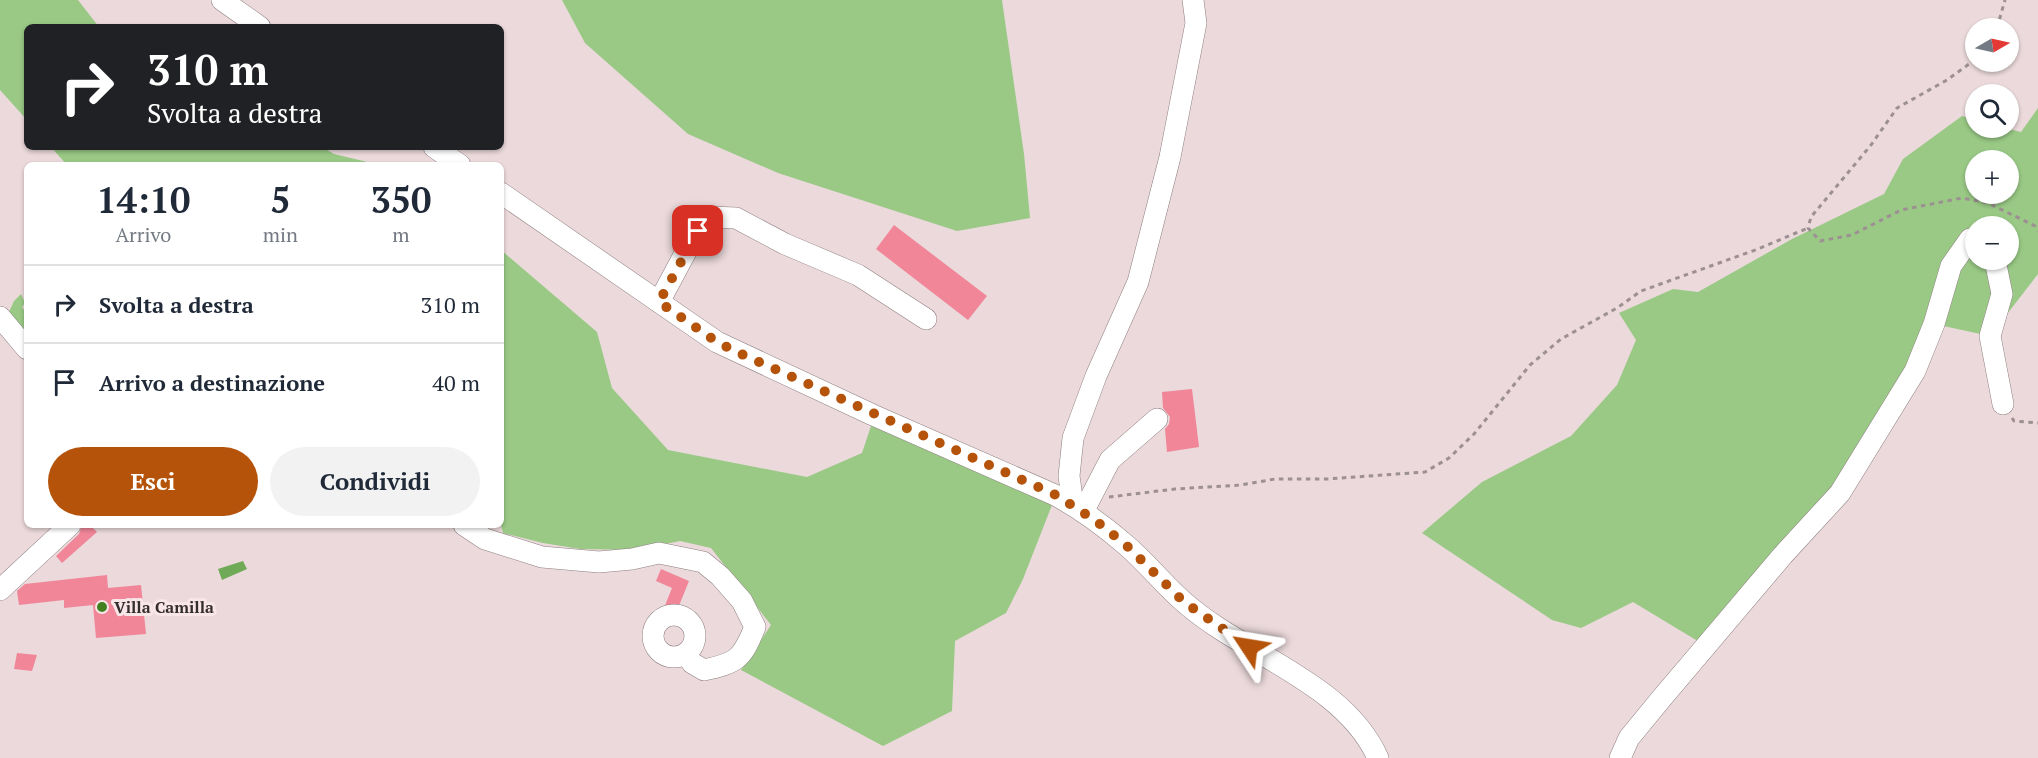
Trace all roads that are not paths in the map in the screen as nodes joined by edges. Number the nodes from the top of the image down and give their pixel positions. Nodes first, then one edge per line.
1 (222, 0) edge
2 (1193, 0) edge
3 (256, 24) edge
4 (438, 150) edge
5 (456, 162) edge
6 (504, 195) edge
7 (1965, 246) edge
8 (1997, 270) edge
9 (659, 302) junction
10 (0, 317) edge
11 (926, 319) dead end
12 (24, 345) edge
13 (2003, 404) road end
14 (1157, 419) dead end
15 (1081, 507) junction
16 (67, 528) edge
17 (468, 528) edge
18 (0, 590) edge
19 (687, 654) dead end
20 (1378, 758) edge
21 (1620, 758) edge

1 - 3 street
2 - 15 street
4 - 5 street
6 - 9 street
7 - 21 street
8 - 13 street
9 - 11 street
9 - 15 street
10 - 12 street
14 - 15 street
15 - 20 street
16 - 18 street
17 - 19 street

